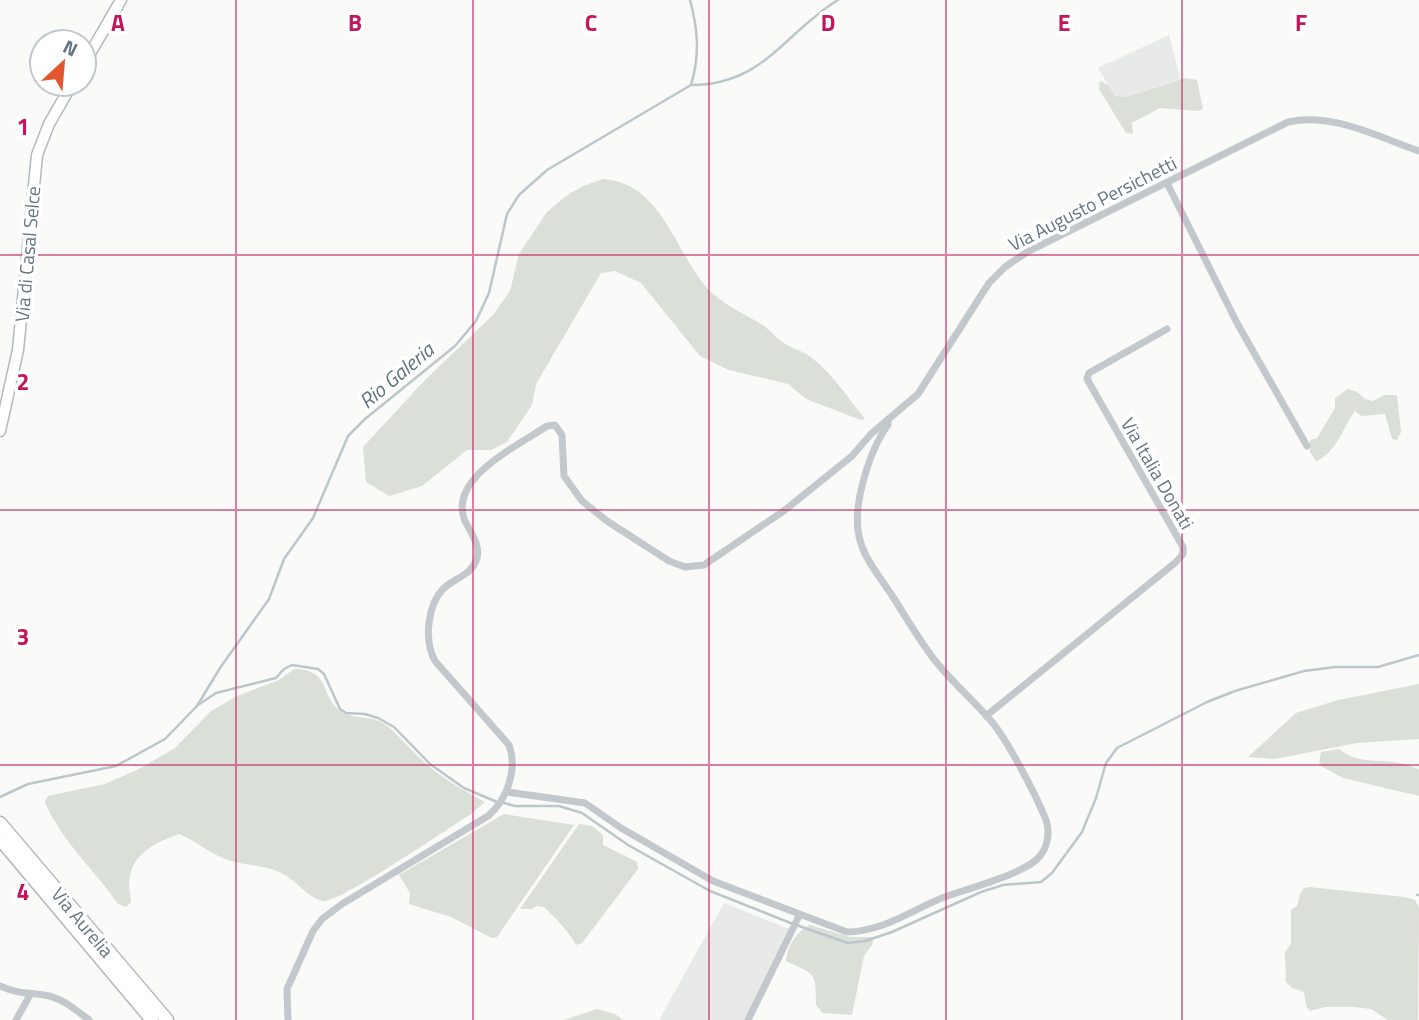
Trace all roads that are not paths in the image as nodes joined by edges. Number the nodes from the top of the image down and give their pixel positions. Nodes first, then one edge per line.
1 (121, 0) edge
2 (98, 40) edge
3 (64, 98) edge
4 (1419, 152) edge
5 (1167, 183) junction
6 (1167, 329) dead end
7 (888, 419) junction
8 (0, 431) edge
9 (1307, 446) dead end
10 (986, 716) junction
11 (505, 795) junction
12 (0, 823) edge
13 (0, 839) edge
14 (12, 846) junction
15 (798, 918) junction
16 (0, 986) edge
17 (30, 995) junction
18 (16, 1020) edge
19 (89, 1020) edge
20 (152, 1020) edge
21 (167, 1020) edge
22 (288, 1020) edge
23 (748, 1020) edge

1 - 2 main road
3 - 8 main road, Via di Casal Selce
4 - 5 street, Via Augusto Persichetti
5 - 7 street, Via Augusto Persichetti
5 - 9 street
6 - 10 street, Via Italia Donati
7 - 10 street
7 - 11 street, Via Augusto Persichetti
10 - 15 street
11 - 15 street
11 - 22 street, Via Augusto Persichetti
12 - 14 highway, Via Aurelia
13 - 14 highway, Via Aurelia
14 - 20 highway, Via Aurelia
14 - 21 highway, Via Aurelia
15 - 23 street
16 - 17 street
17 - 18 street
17 - 19 street

